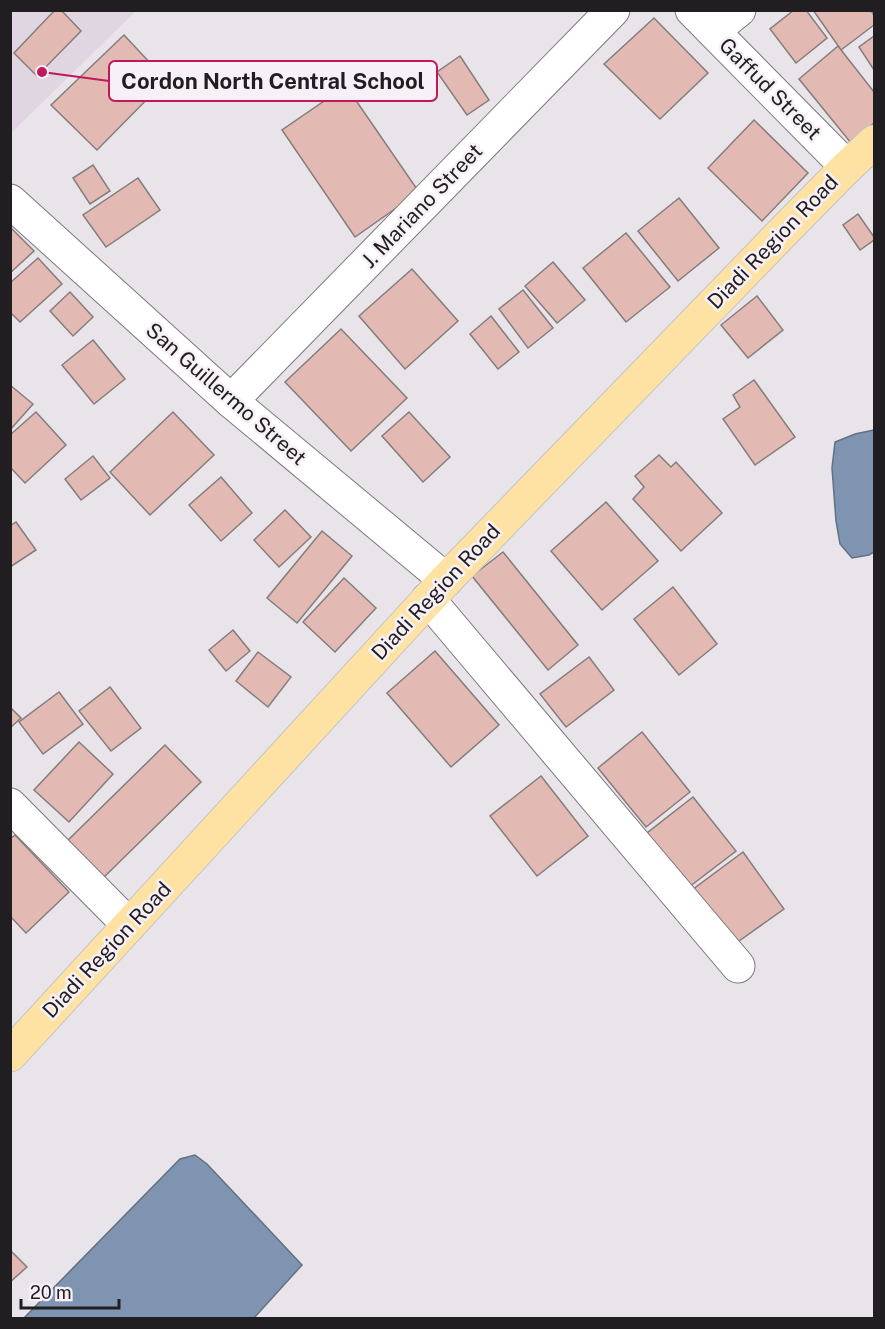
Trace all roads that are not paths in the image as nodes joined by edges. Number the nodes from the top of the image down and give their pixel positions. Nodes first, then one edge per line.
1 (613, 10) edge
2 (739, 10) edge
3 (703, 21) edge
4 (874, 142) edge
5 (847, 167) junction
6 (10, 201) edge
7 (231, 401) junction
8 (437, 590) junction
9 (10, 804) edge
10 (129, 925) junction
11 (738, 966) dead end
12 (10, 1055) edge

1 - 7 street, J. Mariano Street
2 - 3 street
3 - 5 street, Gaffud Street
4 - 5 main road, Diadi Region Road
5 - 8 main road, Diadi Region Road
6 - 7 street, San Guillermo Street
7 - 8 street, San Guillermo Street
8 - 10 main road, Diadi Region Road
8 - 11 street, San Guillermo Street
9 - 10 street
10 - 12 main road, Diadi Region Road

